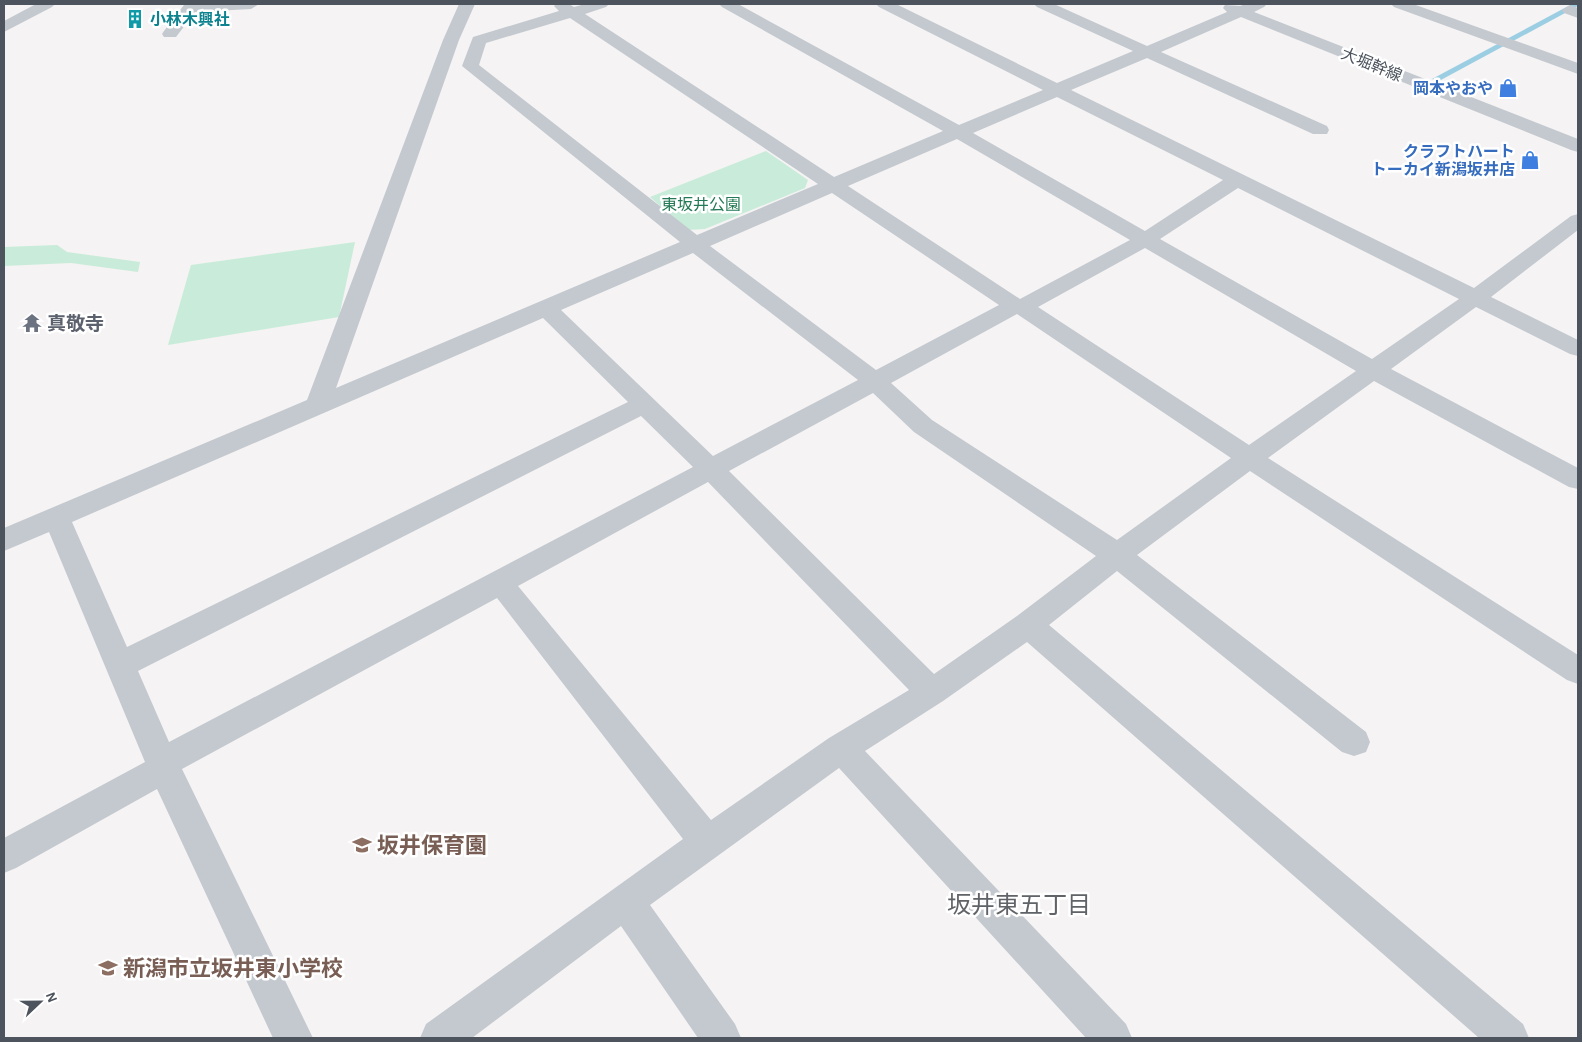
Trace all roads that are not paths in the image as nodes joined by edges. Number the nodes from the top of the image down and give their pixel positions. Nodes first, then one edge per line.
1 (47, 4) edge
2 (251, 4) edge
3 (467, 4) edge
4 (601, 4) edge
5 (727, 4) edge
6 (884, 4) edge
7 (1042, 4) edge
8 (1221, 4) edge
9 (1259, 4) edge
10 (1398, 4) edge
11 (565, 8) edge
12 (1241, 12) junction
13 (4, 27) edge
14 (170, 34) dead end
15 (451, 40) junction
16 (479, 40) junction
17 (1147, 52) junction
18 (1578, 69) edge
19 (1057, 90) junction
20 (1320, 130) dead end
21 (958, 132) junction
22 (1578, 146) edge
23 (1237, 180) junction
24 (831, 186) junction
25 (1572, 233) edge
26 (1145, 240) junction
27 (695, 244) junction
28 (1474, 298) junction
29 (1018, 307) junction
30 (546, 308) junction
31 (1578, 349) edge
32 (1372, 370) junction
33 (875, 381) junction
34 (644, 404) junction
35 (317, 405) junction
36 (1249, 458) junction
37 (712, 470) junction
38 (1578, 480) edge
39 (57, 518) junction
40 (4, 540) edge
41 (1117, 555) junction
42 (510, 595) dead end
43 (1028, 625) junction
44 (120, 666) junction
45 (1578, 671) edge
46 (932, 692) junction
47 (1354, 742) dead end
48 (841, 748) junction
49 (163, 766) junction
50 (707, 842) junction
51 (4, 856) edge
52 (626, 901) junction
53 (293, 1038) edge
54 (440, 1038) edge
55 (721, 1038) edge
56 (1112, 1038) edge
57 (1509, 1038) edge

1 - 13 street
2 - 14 street
3 - 15 street
4 - 11 street
5 - 21 street
6 - 19 street
7 - 17 street
8 - 12 street, 大堀幹線
9 - 12 street
10 - 18 street
11 - 16 street
11 - 24 street
12 - 17 street
12 - 22 street, 大堀幹線
15 - 16 street
15 - 35 street
16 - 27 street
17 - 19 street
17 - 20 street
19 - 21 street
19 - 23 street
21 - 24 street
21 - 26 street
23 - 26 street
23 - 28 street
24 - 27 street
24 - 29 street
25 - 28 street
26 - 29 street
26 - 32 street
27 - 30 street
27 - 33 street
28 - 31 street
28 - 32 street
29 - 33 street
29 - 36 street
30 - 34 street
30 - 35 street
32 - 36 street
32 - 38 street
33 - 37 street
33 - 41 street
34 - 37 street
34 - 44 street
35 - 39 street
36 - 41 street
36 - 45 street
37 - 46 street
37 - 49 street
39 - 40 street
39 - 44 street
41 - 43 street
41 - 47 street
42 - 50 street
43 - 46 street
43 - 57 street
44 - 49 street
46 - 48 street
48 - 50 street
48 - 56 street
49 - 51 street
49 - 53 street
50 - 52 street
52 - 54 street
52 - 55 street

